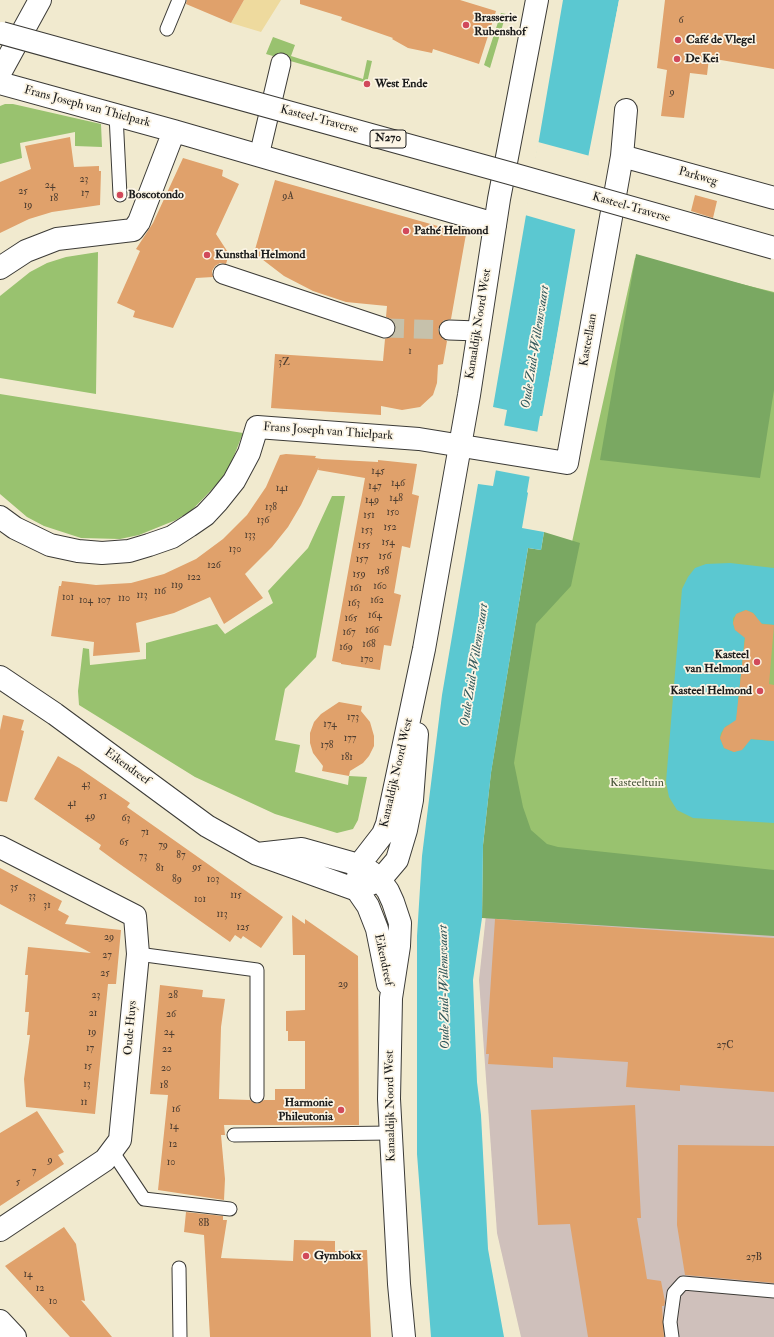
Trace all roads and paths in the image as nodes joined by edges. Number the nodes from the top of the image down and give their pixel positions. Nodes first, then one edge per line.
1 (40, 0) edge
2 (179, 0) edge
3 (537, 0) edge
4 (167, 29) dead end
5 (2, 32) dead end
6 (281, 63) dead end
7 (0, 73) edge
8 (0, 83) edge
9 (626, 110) dead end
10 (116, 115) junction
11 (174, 131) junction
12 (259, 156) junction
13 (622, 156) junction
14 (120, 195) dead end
15 (774, 198) edge
16 (494, 224) junction
17 (774, 248) edge
18 (0, 268) edge
19 (223, 274) dead end
20 (385, 328) tunnel mouth
21 (449, 330) tunnel mouth
22 (478, 331) junction
23 (460, 446) junction
24 (0, 517) edge
25 (424, 649) junction
26 (0, 677) edge
27 (0, 847) edge
28 (257, 854) junction
29 (359, 865) junction
30 (380, 880) junction
31 (357, 890) junction
32 (138, 954) junction
33 (391, 998) junction
34 (257, 1096) dead end
35 (390, 1133) junction
36 (234, 1135) dead end
37 (112, 1151) junction
38 (230, 1209) dead end
39 (0, 1230) edge
40 (179, 1268) dead end
41 (774, 1290) edge
42 (0, 1321) edge
43 (15, 1337) edge
44 (180, 1337) edge
45 (404, 1337) edge
46 (672, 1337) edge

1 - 7 street
2 - 4 lane
3 - 16 street, Kanaaldijk Noord West
5 - 17 street, Kasteel-Traverse / N270, bridge
6 - 12 street
8 - 10 street, Frans Joseph van Thielpark
9 - 13 street, Kasteellaan
10 - 11 street, Frans Joseph van Thielpark
10 - 14 lane
11 - 12 street, Frans Joseph van Thielpark
11 - 18 street
12 - 16 street, Frans Joseph van Thielpark
13 - 15 street, Parkweg
13 - 23 street, Kasteellaan
16 - 22 street, Kanaaldijk Noord West
19 - 20 street
21 - 22 street
22 - 23 street, Kanaaldijk Noord West
23 - 24 street, Frans Joseph van Thielpark
23 - 25 street, Kanaaldijk Noord West
25 - 29 street, Kanaaldijk Noord West
25 - 30 street, Kanaaldijk Noord West
26 - 28 street, Eikendreef
27 - 32 street, Oude Huys
28 - 29 street
28 - 31 street, Eikendreef
29 - 30 street
29 - 31 street
30 - 31 street, Kanaaldijk Noord West
30 - 33 street, Kanaaldijk Noord West
31 - 33 street, Eikendreef
32 - 34 lane
32 - 37 street, Oude Huys
33 - 35 street, Kanaaldijk Noord West
35 - 36 lane
35 - 45 street, Kanaaldijk Noord West
37 - 38 lane
37 - 39 street, Oude Huys
40 - 44 lane
41 - 46 lane
42 - 43 street

